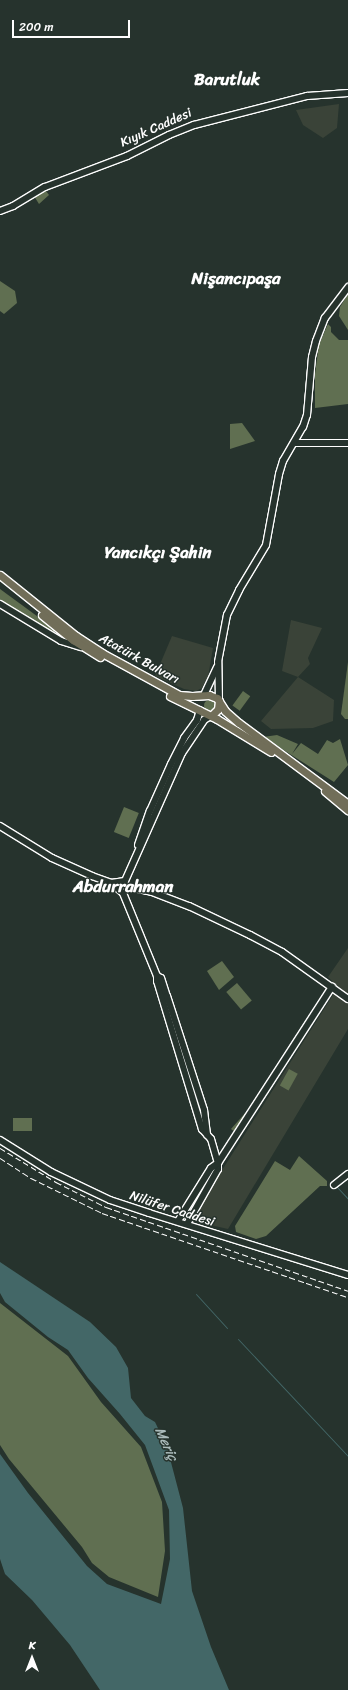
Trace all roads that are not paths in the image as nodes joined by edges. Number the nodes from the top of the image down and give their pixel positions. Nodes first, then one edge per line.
1 (348, 89) edge
2 (348, 93) edge
3 (290, 98) junction
4 (0, 211) edge
5 (348, 287) edge
6 (294, 443) junction
7 (348, 443) edge
8 (0, 575) edge
9 (0, 581) edge
10 (0, 604) edge
11 (83, 647) junction
12 (218, 662) junction
13 (204, 695) junction
14 (219, 701) junction
15 (200, 710) junction
16 (210, 716) junction
17 (183, 744) junction
18 (348, 804) edge
19 (348, 810) edge
20 (0, 826) edge
21 (123, 881) junction
22 (111, 883) junction
23 (129, 887) junction
24 (120, 892) junction
25 (332, 987) junction
26 (348, 998) edge
27 (0, 1140) edge
28 (218, 1163) junction
29 (348, 1174) edge
30 (334, 1185) dead end
31 (178, 1221) junction
32 (187, 1224) junction
33 (348, 1275) edge

1 - 3 main road, Kıyık Caddesi
2 - 3 main road, Kıyık Caddesi
3 - 4 main road, Kıyık Caddesi
5 - 6 main road
6 - 7 main road
6 - 12 main road
8 - 13 main road, Atatürk Bulvarı
9 - 11 main road, Atatürk Bulvarı
10 - 11 main road
11 - 15 main road, Atatürk Bulvarı
12 - 13 main road
12 - 14 main road
13 - 14 main road, Atatürk Bulvarı
13 - 15 main road
14 - 16 main road
14 - 18 main road, Atatürk Bulvarı
15 - 16 main road, Atatürk Bulvarı
15 - 17 main road
16 - 17 main road
16 - 19 main road, Atatürk Bulvarı
17 - 21 main road
20 - 22 main road
21 - 22 main road
21 - 23 main road
21 - 24 main road
22 - 24 main road
23 - 24 main road
23 - 25 main road
24 - 28 main road
25 - 26 main road
25 - 28 main road
27 - 31 main road, Nilüfer Caddesi
28 - 31 main road
28 - 32 main road
29 - 30 main road
31 - 32 main road, Nilüfer Caddesi
32 - 33 main road, Nilüfer Caddesi

